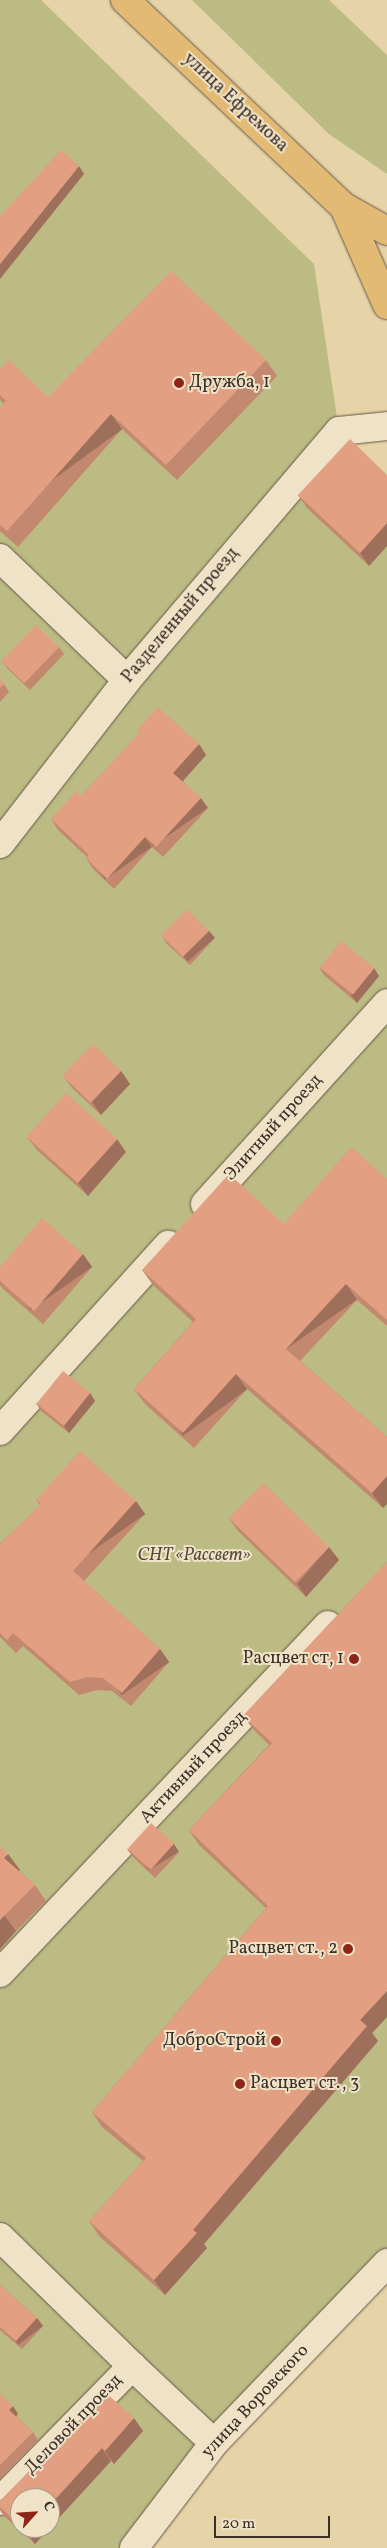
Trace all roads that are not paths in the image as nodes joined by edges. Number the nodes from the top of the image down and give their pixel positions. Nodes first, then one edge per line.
1 (126, 0) edge
2 (344, 206) junction
3 (387, 230) edge
4 (387, 304) edge
5 (387, 426) edge
6 (0, 558) edge
7 (127, 680) junction
8 (0, 844) edge
9 (387, 1003) edge
10 (0, 1431) edge
11 (346, 1606) edge
12 (0, 1973) edge
13 (0, 2237) edge
14 (387, 2264) edge
15 (132, 2366) junction
16 (214, 2443) junction
17 (0, 2501) edge
18 (134, 2548) edge

1 - 2 main road, улица Ефремова
2 - 3 main road, улица Ефремова
2 - 4 main road, улица Ефремова
5 - 7 street, Разделенный проезд
6 - 7 street
7 - 8 street, Разделенный проезд
9 - 10 street, Элитный проезд
11 - 12 street, Активный проезд
13 - 15 street
14 - 16 street, улица Воровского
15 - 16 street, Деловой проезд
15 - 17 street, Деловой проезд
16 - 18 street, улица Воровского

